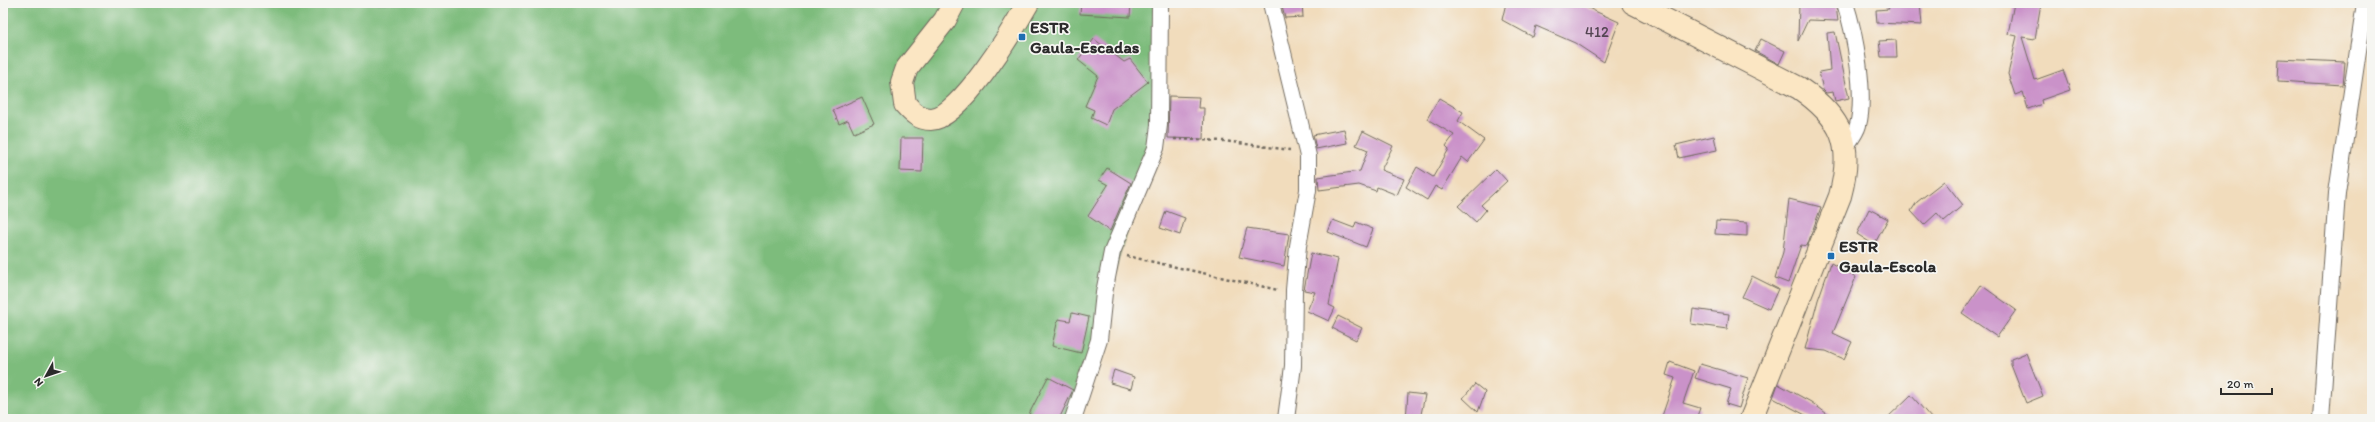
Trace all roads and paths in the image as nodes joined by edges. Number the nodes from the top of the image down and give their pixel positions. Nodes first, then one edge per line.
1 (954, 3) edge
2 (1028, 3) edge
3 (1160, 3) edge
4 (1271, 3) edge
5 (1633, 3) edge
6 (1845, 3) edge
7 (2365, 3) edge
8 (1157, 138) junction
9 (1845, 147) junction
10 (1306, 152) junction
11 (1112, 252) junction
12 (1294, 294) junction
13 (1073, 419) edge
14 (1286, 419) edge
15 (1751, 419) edge
16 (2321, 419) edge

1 - 2 main road
3 - 8 street
4 - 10 street
5 - 9 main road
6 - 9 street
7 - 16 street
8 - 10 path
8 - 11 street
9 - 15 main road
10 - 12 street
11 - 12 path
11 - 13 street
12 - 14 street

